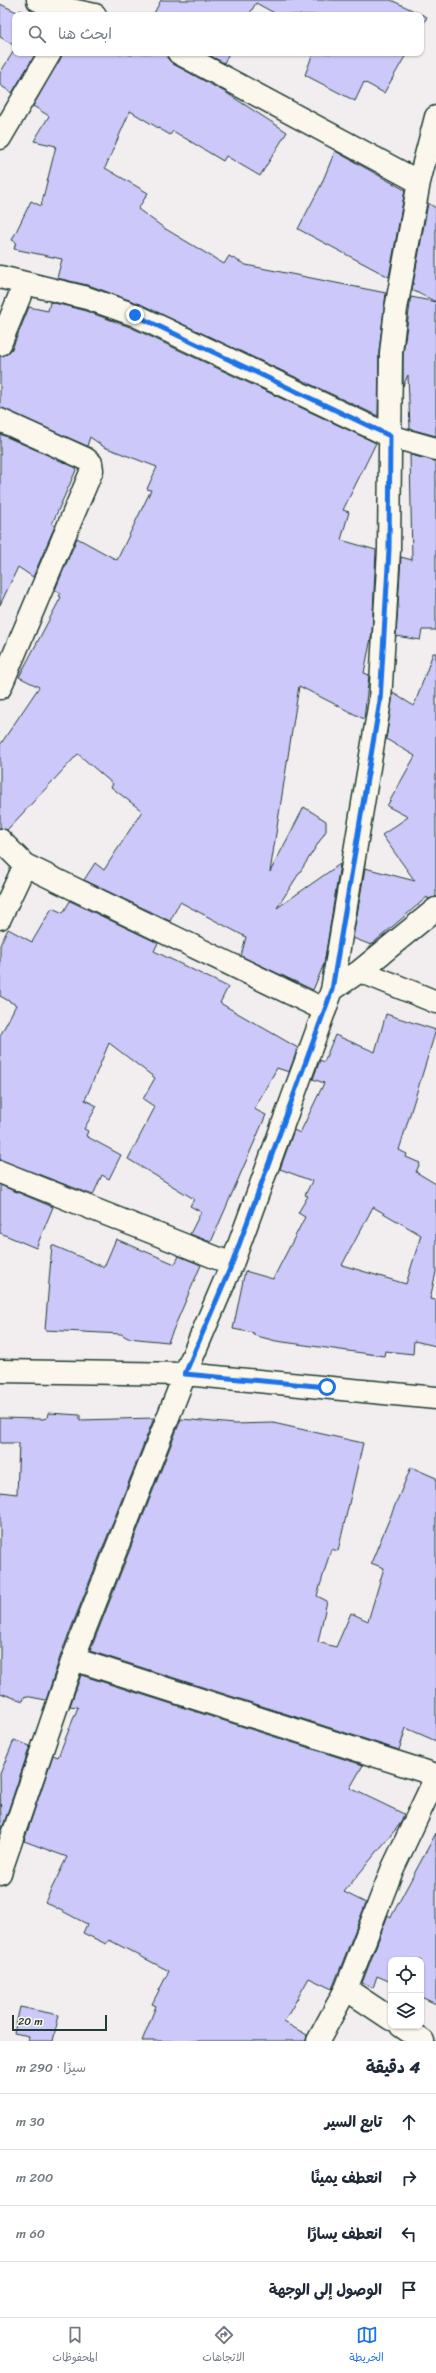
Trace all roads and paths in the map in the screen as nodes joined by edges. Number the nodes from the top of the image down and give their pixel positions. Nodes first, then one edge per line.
1 (38, 0) edge
2 (80, 10) edge
3 (48, 56) edge
4 (184, 56) edge
5 (436, 117) edge
6 (0, 138) edge
7 (419, 182) junction
8 (0, 277) edge
9 (25, 283) junction
10 (0, 344) edge
11 (0, 420) edge
12 (390, 436) junction
13 (436, 449) edge
14 (0, 688) edge
15 (0, 840) edge
16 (25, 865) junction
17 (436, 908) edge
18 (0, 918) edge
19 (360, 971) junction
20 (329, 1000) junction
21 (436, 1002) edge
22 (0, 1172) edge
23 (232, 1264) junction
24 (0, 1371) edge
25 (185, 1374) junction
26 (436, 1398) edge
27 (73, 1659) junction
28 (436, 1776) edge
29 (1, 1864) edge
30 (346, 1989) junction
31 (388, 2018) edge
32 (405, 2029) edge
33 (318, 2041) edge
34 (423, 2041) edge

1 - 2 street
3 - 6 street
4 - 7 street
5 - 7 street
7 - 12 street
8 - 9 street
9 - 10 street
9 - 12 street
11 - 14 street
12 - 13 street
12 - 20 street
15 - 16 street
16 - 18 street
16 - 20 street
17 - 19 street
19 - 20 street
19 - 21 street
20 - 23 street
22 - 23 street
23 - 25 street
24 - 25 street
25 - 26 street
25 - 27 street
27 - 28 street
27 - 29 street
28 - 30 street
30 - 31 street
30 - 33 street
32 - 34 street

